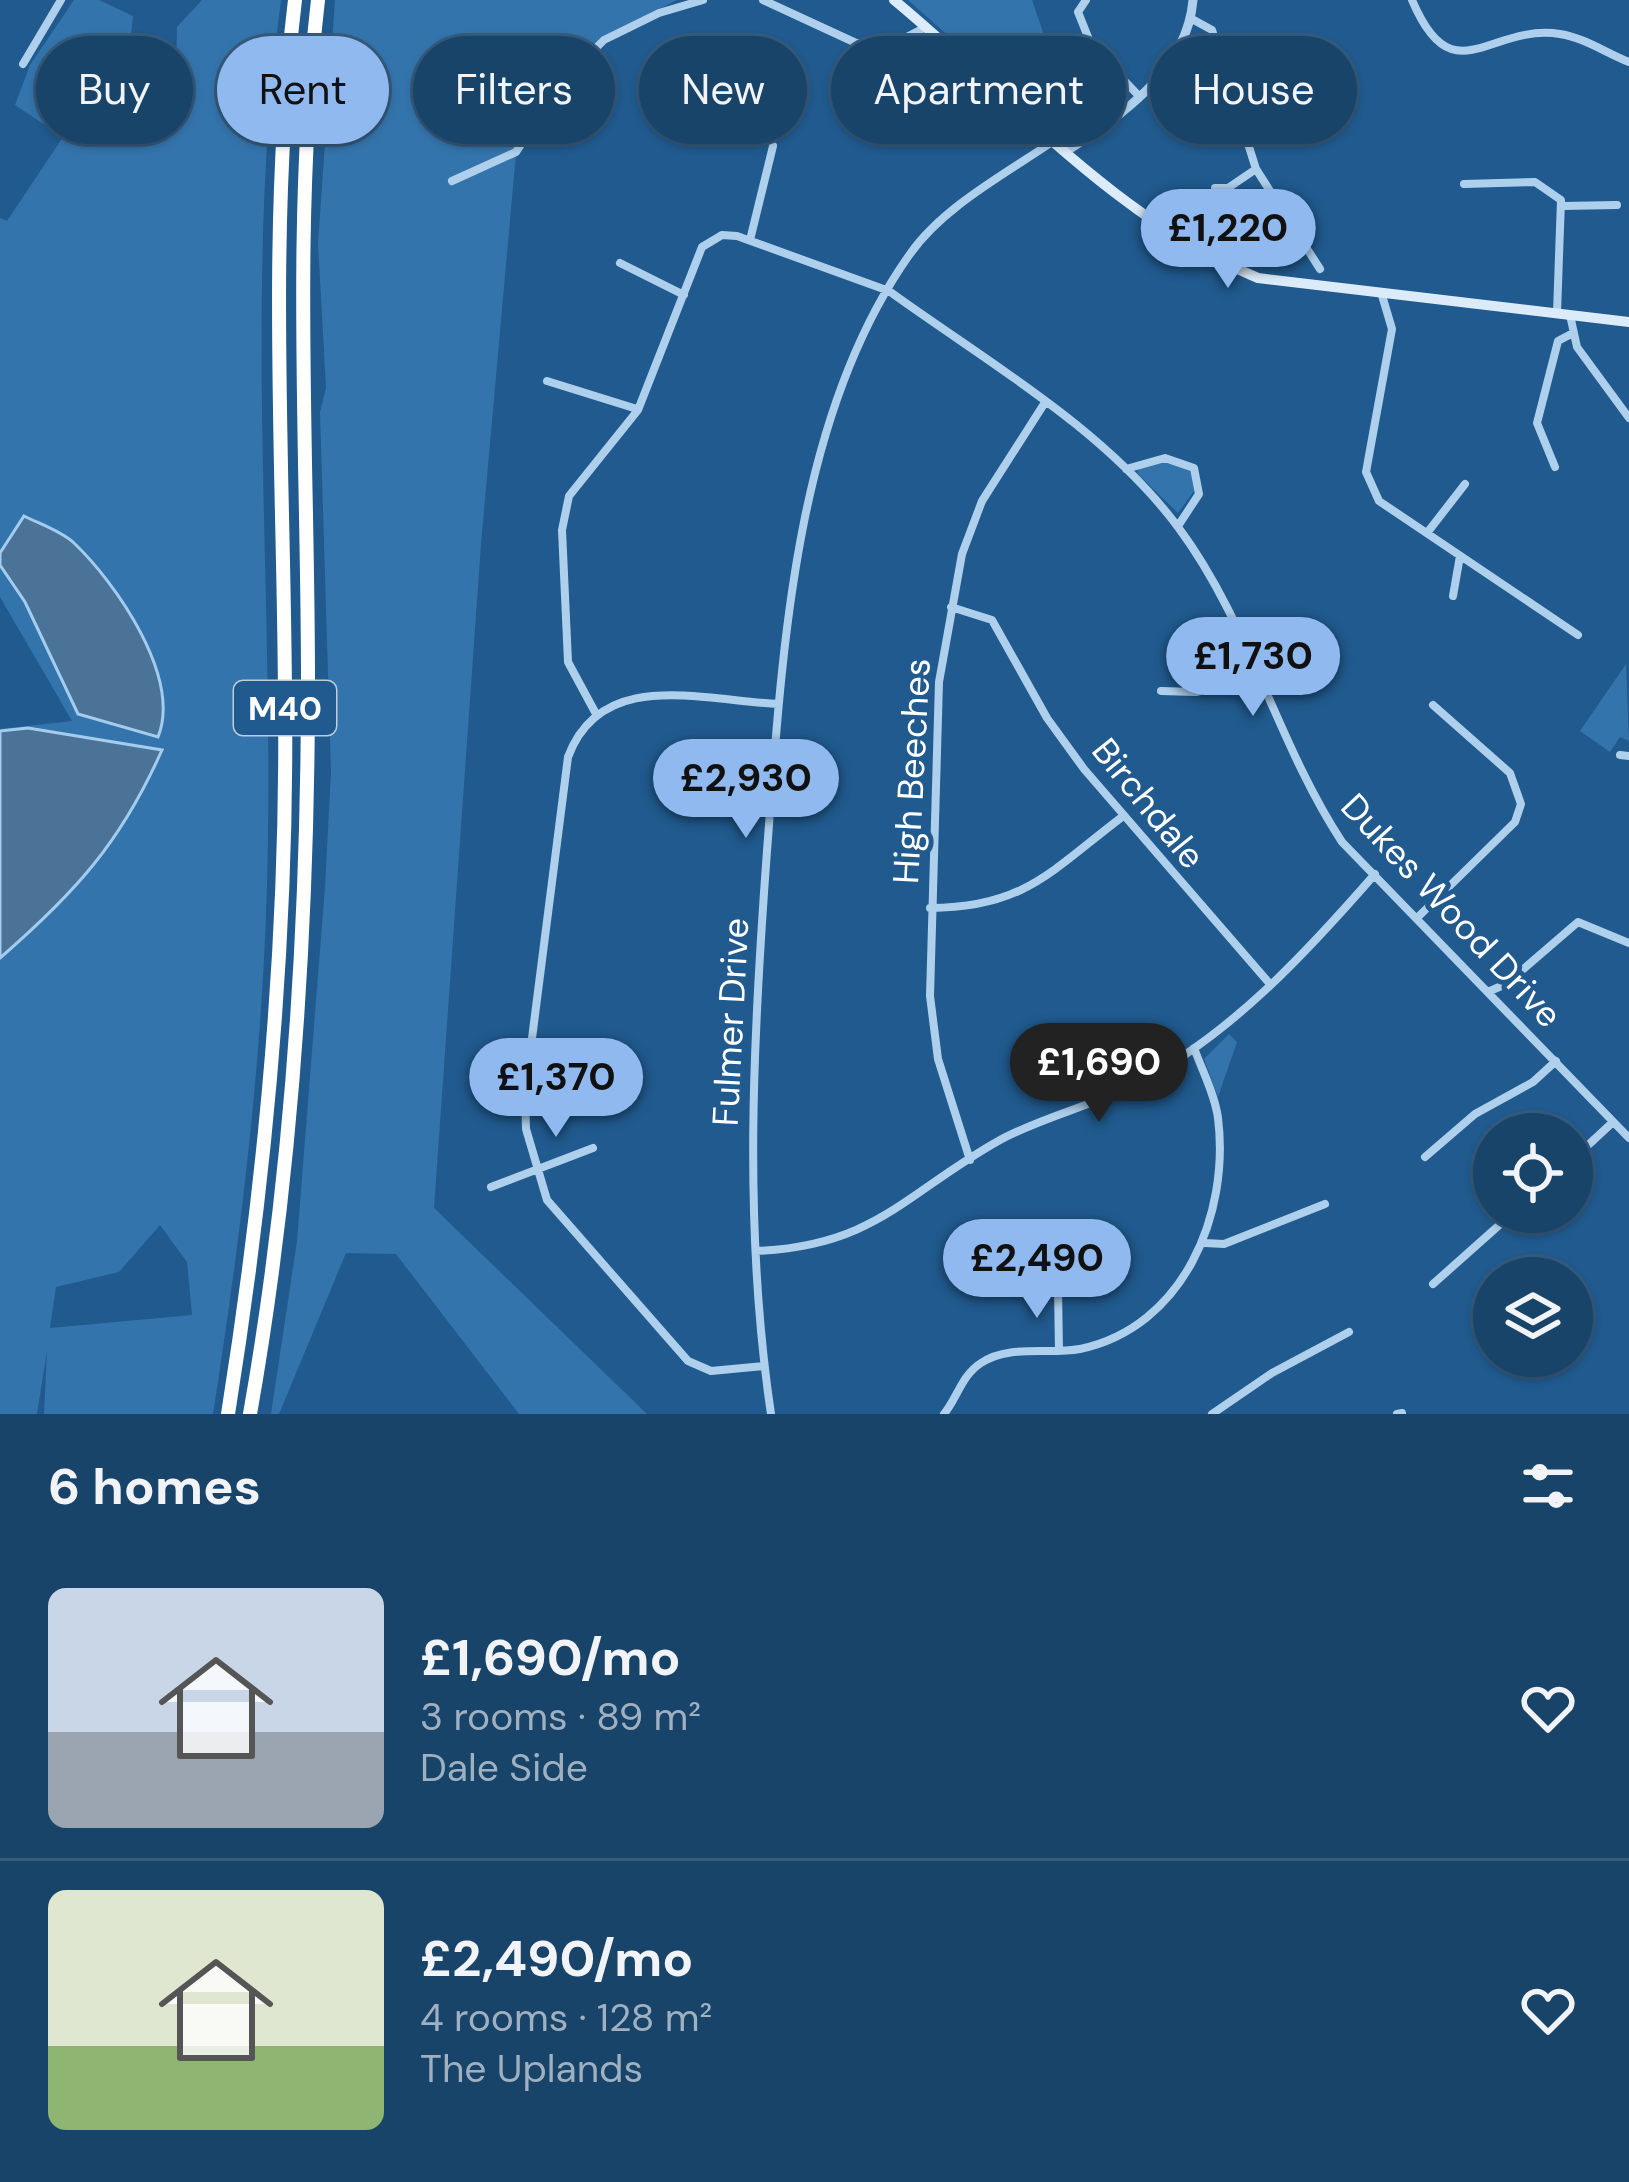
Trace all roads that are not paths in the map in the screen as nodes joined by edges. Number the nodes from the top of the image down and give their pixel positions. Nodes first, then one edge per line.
1 (62, 0) edge
2 (295, 0) edge
3 (318, 0) edge
4 (704, 0) edge
5 (763, 0) edge
6 (894, 0) edge
7 (1087, 0) edge
8 (1193, 0) edge
9 (1412, 0) edge
10 (1192, 20) junction
11 (926, 27) junction
12 (936, 36) edge
13 (1629, 62) edge
14 (23, 64) dead end
15 (1138, 97) junction
16 (1049, 144) edge
17 (1055, 144) edge
18 (773, 146) dead end
19 (1065, 152) junction
20 (1256, 169) junction
21 (452, 181) dead end
22 (1464, 184) dead end
23 (1215, 188) dead end
24 (1618, 205) dead end
25 (1563, 206) junction
26 (750, 240) junction
27 (620, 263) dead end
28 (1320, 268) dead end
29 (889, 291) junction
30 (1381, 292) junction
31 (684, 295) junction
32 (1564, 314) junction
33 (1629, 322) edge
34 (1574, 333) junction
35 (547, 381) dead end
36 (1044, 404) junction
37 (638, 410) junction
38 (1629, 418) edge
39 (1555, 467) dead end
40 (1126, 470) junction
41 (1465, 484) dead end
42 (1178, 526) junction
43 (1426, 533) junction
44 (1460, 556) junction
45 (1454, 596) dead end
46 (951, 607) junction
47 (1578, 635) dead end
48 (1258, 678) junction
49 (1161, 691) dead end
50 (778, 704) junction
51 (1433, 705) dead end
52 (595, 712) junction
53 (1122, 817) junction
54 (1375, 874) junction
55 (930, 908) junction
56 (1418, 917) junction
57 (1629, 943) edge
58 (1269, 983) junction
59 (1490, 991) junction
60 (1194, 1048) junction
61 (1556, 1061) junction
62 (1613, 1122) junction
63 (1629, 1138) edge
64 (1593, 1141) edge
65 (593, 1148) dead end
66 (1425, 1157) dead end
67 (970, 1160) junction
68 (536, 1172) junction
69 (491, 1187) dead end
70 (1324, 1204) dead end
71 (1490, 1233) edge
72 (1205, 1243) junction
73 (756, 1251) junction
74 (1433, 1284) dead end
75 (1058, 1290) dead end
76 (1349, 1333) dead end
77 (1059, 1351) junction
78 (764, 1366) junction
79 (228, 1414) edge
80 (250, 1414) edge
81 (771, 1414) edge
82 (944, 1414) edge
83 (1212, 1414) edge

1 - 14 street
2 - 79 highway, M40
3 - 80 highway, M40
4 - 21 street
5 - 11 street
6 - 11 main road
7 - 15 street
8 - 10 street
9 - 13 street
10 - 15 street
10 - 20 street
11 - 12 main road
15 - 19 street
16 - 29 street
17 - 19 main road
18 - 26 street
19 - 30 main road
20 - 23 street
20 - 28 street
22 - 25 street
24 - 25 street
25 - 32 street
26 - 29 street, Dukes Wood Drive
26 - 31 street
27 - 31 street
29 - 36 street, Dukes Wood Drive
29 - 50 street, Fulmer Drive
30 - 32 main road
30 - 43 street
31 - 37 street
32 - 33 main road
32 - 34 street
34 - 38 street
34 - 39 street
35 - 37 street
36 - 40 street, Dukes Wood Drive
36 - 46 street, High Beeches
37 - 52 street
40 - 42 street, Dukes Wood Drive
40 - 42 street
41 - 43 street
42 - 48 street, Dukes Wood Drive
43 - 44 street
44 - 45 street
44 - 47 street
46 - 53 street, Birchdale
46 - 55 street, High Beeches
48 - 49 street
48 - 54 street, Dukes Wood Drive
50 - 52 street
50 - 73 street, Fulmer Drive
51 - 56 street
52 - 68 street
53 - 55 street
53 - 58 street, Birchdale
54 - 56 street, Dukes Wood Drive
54 - 58 street
55 - 67 street, High Beeches
56 - 59 street, Dukes Wood Drive
57 - 59 street
58 - 60 street
59 - 61 street, Dukes Wood Drive
60 - 67 street
60 - 72 street
61 - 62 street, Dukes Wood Drive
61 - 66 street
62 - 63 street, Dukes Wood Drive
62 - 64 street
65 - 68 street
67 - 73 street
68 - 69 street
68 - 78 street
70 - 72 street
71 - 74 street
72 - 77 street
73 - 78 street, Fulmer Drive
75 - 77 street
76 - 83 street
77 - 82 street
78 - 81 street, Fulmer Drive

